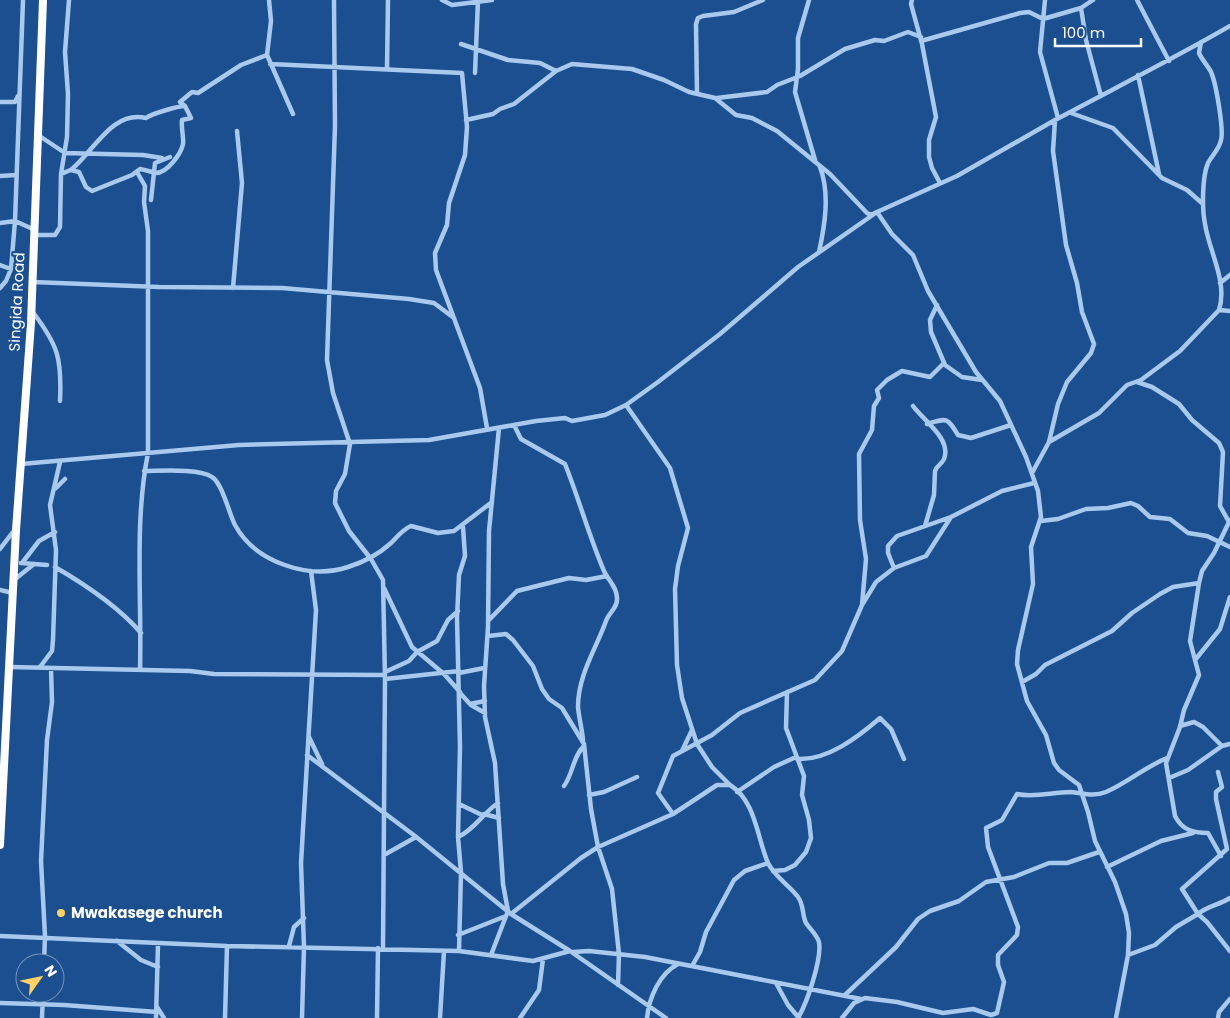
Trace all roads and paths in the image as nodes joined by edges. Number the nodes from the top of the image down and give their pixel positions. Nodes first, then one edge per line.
1 (23, 0) edge
2 (43, 0) edge
3 (68, 0) edge
4 (269, 0) edge
5 (334, 0) edge
6 (388, 0) edge
7 (442, 0) edge
8 (492, 0) edge
9 (764, 0) edge
10 (804, 0) edge
11 (809, 0) edge
12 (912, 0) edge
13 (1045, 0) edge
14 (1093, 0) edge
15 (1137, 0) edge
16 (478, 1) edge
17 (1081, 8) junction
18 (805, 11) junction
19 (1043, 19) junction
20 (1230, 26) edge
21 (921, 39) junction
22 (1201, 42) junction
23 (461, 44) dead end
24 (476, 49) junction
25 (266, 55) junction
26 (1169, 61) junction
27 (270, 64) junction
28 (333, 66) junction
29 (387, 70) junction
30 (556, 71) junction
31 (475, 73) dead end
32 (1138, 75) junction
33 (798, 77) junction
34 (698, 94) junction
35 (19, 95) junction
36 (1101, 96) junction
37 (715, 98) junction
38 (0, 102) edge
39 (185, 106) junction
40 (293, 114) dead end
41 (1070, 114) junction
42 (1056, 119) junction
43 (466, 120) junction
44 (237, 131) dead end
45 (38, 135) junction
46 (65, 153) junction
47 (84, 155) junction
48 (170, 157) dead end
49 (162, 158) junction
50 (817, 163) junction
51 (71, 170) junction
52 (137, 172) junction
53 (153, 172) junction
54 (62, 174) junction
55 (16, 175) junction
56 (0, 176) edge
57 (1159, 176) junction
58 (940, 183) junction
59 (151, 200) dead end
60 (1203, 204) junction
61 (877, 212) junction
62 (15, 221) junction
63 (0, 223) edge
64 (35, 232) junction
65 (819, 252) junction
66 (0, 265) edge
67 (11, 269) junction
68 (1230, 275) edge
69 (32, 282) junction
70 (1220, 283) junction
71 (149, 286) junction
72 (0, 288) edge
73 (233, 288) junction
74 (329, 293) junction
75 (937, 305) junction
76 (31, 310) junction
77 (1219, 310) junction
78 (1230, 310) edge
79 (455, 319) junction
80 (944, 363) junction
81 (983, 380) junction
82 (1137, 382) junction
83 (60, 401) dead end
84 (626, 405) junction
85 (913, 406) dead end
86 (928, 424) junction
87 (514, 425) junction
88 (1011, 425) junction
89 (487, 428) junction
90 (499, 428) junction
91 (1049, 442) junction
92 (350, 444) junction
93 (148, 452) junction
94 (60, 462) junction
95 (20, 464) junction
96 (144, 471) junction
97 (1032, 473) junction
98 (65, 479) dead end
99 (1034, 483) junction
100 (55, 488) junction
101 (492, 502) junction
102 (951, 517) junction
103 (1040, 521) junction
104 (1229, 521) edge
105 (925, 526) junction
106 (16, 527) junction
107 (463, 527) junction
108 (54, 532) junction
109 (1220, 542) junction
110 (1230, 547) edge
111 (0, 549) edge
112 (371, 559) junction
113 (18, 562) junction
114 (34, 564) junction
115 (47, 565) dead end
116 (56, 567) junction
117 (894, 568) junction
118 (311, 572) junction
119 (607, 576) junction
120 (14, 580) junction
121 (1199, 583) junction
122 (383, 587) junction
123 (0, 590) edge
124 (13, 594) junction
125 (1230, 597) edge
126 (862, 605) junction
127 (458, 611) junction
128 (488, 620) junction
129 (141, 633) junction
130 (488, 636) junction
131 (417, 652) junction
132 (1195, 660) junction
133 (10, 667) junction
134 (40, 668) junction
135 (51, 668) junction
136 (484, 668) junction
137 (140, 670) junction
138 (459, 672) junction
139 (444, 674) junction
140 (312, 675) junction
141 (385, 675) junction
142 (9, 681) junction
143 (1022, 682) junction
144 (0, 685) edge
145 (460, 692) junction
146 (787, 692) junction
147 (485, 701) junction
148 (471, 704) junction
149 (485, 713) junction
150 (7, 714) junction
151 (0, 720) edge
152 (1180, 726) junction
153 (692, 730) junction
154 (308, 736) junction
155 (697, 744) junction
156 (1230, 744) edge
157 (584, 745) junction
158 (1222, 746) junction
159 (682, 750) junction
160 (307, 755) junction
161 (796, 758) junction
162 (1167, 758) junction
163 (904, 759) dead end
164 (323, 766) junction
165 (1218, 772) dead end
166 (637, 777) dead end
167 (1169, 778) junction
168 (730, 785) junction
169 (564, 786) dead end
170 (737, 792) junction
171 (1083, 794) junction
172 (589, 795) junction
173 (498, 803) junction
174 (459, 804) junction
175 (385, 813) junction
176 (483, 814) junction
177 (673, 814) junction
178 (499, 818) junction
179 (1193, 833) junction
180 (416, 836) junction
181 (458, 837) junction
182 (0, 845) edge
183 (598, 847) junction
184 (1099, 852) junction
185 (384, 855) junction
186 (1221, 856) junction
187 (768, 863) junction
188 (1107, 867) junction
189 (773, 870) junction
190 (461, 872) junction
191 (999, 880) junction
192 (1230, 898) edge
193 (510, 912) junction
194 (1198, 914) junction
195 (506, 916) junction
196 (304, 918) junction
197 (458, 935) junction
198 (0, 936) edge
199 (45, 936) junction
200 (117, 941) junction
201 (158, 944) junction
202 (227, 946) junction
203 (290, 946) junction
204 (304, 946) junction
205 (381, 948) junction
206 (444, 951) junction
207 (459, 951) junction
208 (571, 951) junction
209 (1230, 951) edge
210 (44, 953) edge
211 (619, 954) junction
212 (491, 955) junction
213 (1128, 955) junction
214 (543, 959) junction
215 (678, 964) junction
216 (692, 966) junction
217 (158, 967) junction
218 (776, 983) junction
219 (618, 985) junction
220 (809, 988) junction
221 (845, 995) junction
222 (861, 999) junction
223 (1230, 999) edge
224 (0, 1004) edge
225 (42, 1005) junction
226 (648, 1005) junction
227 (157, 1009) junction
228 (952, 1013) junction
229 (42, 1018) edge
230 (156, 1018) edge
231 (164, 1018) edge
232 (225, 1018) edge
233 (302, 1018) edge
234 (377, 1018) edge
235 (441, 1018) edge
236 (520, 1018) edge
237 (647, 1018) edge
238 (666, 1018) edge
239 (798, 1018) edge
240 (842, 1018) edge
241 (955, 1018) edge
242 (1116, 1018) edge
243 (1218, 1018) edge

1 - 35 street
2 - 45 highway, Singida Road
3 - 46 street
4 - 25 street
5 - 28 street
6 - 29 street
7 - 16 street
8 - 16 street
9 - 34 street
10 - 18 street
11 - 18 street
12 - 21 street
13 - 19 street
14 - 17 street
15 - 26 street
16 - 24 street
17 - 19 street
17 - 36 street
18 - 33 street
19 - 21 street
19 - 42 street
20 - 22 street
21 - 33 street
21 - 58 street
22 - 26 street
22 - 60 street
23 - 24 street
24 - 30 street
24 - 31 street
25 - 27 street
25 - 39 street
26 - 32 street
27 - 28 street
27 - 40 street
28 - 29 street
28 - 74 street
29 - 43 street
30 - 34 street
30 - 43 street
32 - 36 street
32 - 57 street
33 - 37 street
33 - 50 street
34 - 37 street
35 - 38 street
35 - 55 street
36 - 41 street
37 - 50 street
39 - 47 street
39 - 53 street
41 - 42 street
41 - 57 street
42 - 58 street
42 - 91 street
43 - 79 street
44 - 73 street
45 - 46 street
45 - 64 highway, Singida Road
46 - 47 street
46 - 54 street
47 - 49 street
47 - 51 street
48 - 49 street
49 - 53 street
50 - 61 street
50 - 65 street
51 - 52 street
51 - 54 street
52 - 53 street
52 - 71 street
53 - 59 street
54 - 64 street
55 - 56 street
55 - 62 street
57 - 60 street
58 - 61 street
60 - 70 street
61 - 65 street
61 - 75 street
62 - 63 street
62 - 64 street
62 - 67 street
64 - 69 highway, Singida Road
65 - 84 street
66 - 67 street
67 - 72 street
68 - 70 street
69 - 71 street
69 - 76 highway, Singida Road
70 - 77 street
71 - 73 street
71 - 93 street
73 - 74 street
74 - 79 street
74 - 92 street
75 - 80 street
75 - 81 street
76 - 83 street
76 - 95 highway, Singida Road
77 - 78 street
77 - 82 street
79 - 89 street
80 - 81 street
80 - 126 street
81 - 88 street
82 - 91 street
82 - 104 street
84 - 87 street
84 - 153 street
85 - 86 street
86 - 88 street
86 - 105 street
87 - 90 street
87 - 119 street
88 - 97 street
89 - 90 street
89 - 92 street
90 - 101 street
91 - 97 street
92 - 93 street
92 - 112 street
93 - 94 street
93 - 96 street
94 - 95 street
94 - 100 street
95 - 106 highway, Singida Road
96 - 118 street
96 - 129 street
97 - 99 street
98 - 100 street
99 - 102 street
99 - 103 street
100 - 108 street
101 - 107 street
101 - 128 street
102 - 105 street
102 - 117 street
103 - 109 street
103 - 143 street
104 - 109 street
105 - 117 street
106 - 111 street
106 - 113 highway, Singida Road
107 - 112 street
107 - 127 street
108 - 113 street
108 - 116 street
109 - 110 street
109 - 121 street
112 - 118 street
112 - 122 street
113 - 114 street
113 - 120 highway, Singida Road
114 - 115 street
114 - 120 street
116 - 129 street
116 - 134 street
117 - 126 street
118 - 140 street
119 - 128 street
119 - 157 street
120 - 124 highway, Singida Road
121 - 132 street
121 - 143 street
122 - 131 street
122 - 141 street
123 - 124 street
124 - 133 highway, Singida Road
125 - 132 street
126 - 146 street
127 - 131 street
127 - 138 street
128 - 130 street
129 - 137 street
130 - 136 street
130 - 157 street
131 - 139 street
131 - 141 street
132 - 152 street
133 - 134 street
133 - 142 highway, Singida Road
134 - 135 street
135 - 137 street
135 - 199 street
136 - 138 street
136 - 147 street
137 - 140 street
138 - 139 street
138 - 145 street
139 - 141 street
139 - 145 street
140 - 141 street
140 - 154 street
141 - 175 street
142 - 144 street
142 - 150 highway, Singida Road
143 - 171 street
145 - 148 street
145 - 174 street
146 - 155 street
146 - 161 street
147 - 148 street
147 - 149 street
148 - 149 street
149 - 173 street
150 - 151 street
150 - 182 highway, Singida Road
152 - 158 street
152 - 162 street
153 - 155 street
153 - 159 street
154 - 160 street
154 - 164 street
155 - 159 street
155 - 168 street
156 - 158 street
157 - 169 street
157 - 172 street
158 - 167 street
159 - 177 street
160 - 164 street
160 - 196 street
161 - 163 street
161 - 170 street
161 - 189 street
162 - 167 street
162 - 171 street
164 - 175 street
165 - 186 street
166 - 172 street
167 - 179 street
168 - 170 street
168 - 177 street
170 - 187 street
171 - 184 street
171 - 191 street
172 - 183 street
173 - 176 street
173 - 178 street
174 - 176 street
174 - 181 street
175 - 180 street
175 - 185 street
176 - 178 street
176 - 181 street
177 - 183 street
178 - 193 street
179 - 186 street
179 - 188 street
180 - 185 street
180 - 190 street
181 - 190 street
183 - 193 street
183 - 211 street
184 - 188 street
184 - 191 street
185 - 205 street
186 - 194 street
187 - 189 street
187 - 216 street
188 - 213 street
189 - 220 street
190 - 193 street
190 - 197 street
191 - 221 street
191 - 228 street
192 - 194 street
193 - 195 street
193 - 208 street
194 - 209 street
194 - 213 street
195 - 197 street
195 - 212 street
196 - 203 street
196 - 204 street
197 - 207 street
198 - 199 street
199 - 200 street
199 - 210 street
200 - 201 street
200 - 217 street
201 - 202 street
201 - 217 street
202 - 203 street
202 - 232 street
203 - 204 street
204 - 205 street
204 - 233 street
205 - 206 street
205 - 234 street
206 - 207 street
206 - 235 street
207 - 212 street
208 - 211 street
208 - 214 street
208 - 219 street
211 - 215 street
211 - 219 street
212 - 214 street
213 - 242 street
214 - 236 street
215 - 216 street
215 - 226 street
216 - 218 street
217 - 227 street
218 - 220 street
218 - 239 street
219 - 226 street
220 - 221 street
220 - 239 street
221 - 222 street
222 - 228 street
222 - 240 street
223 - 243 street
224 - 225 street
225 - 227 street
225 - 229 street
226 - 237 street
226 - 238 street
227 - 230 street
227 - 231 street
228 - 241 street

